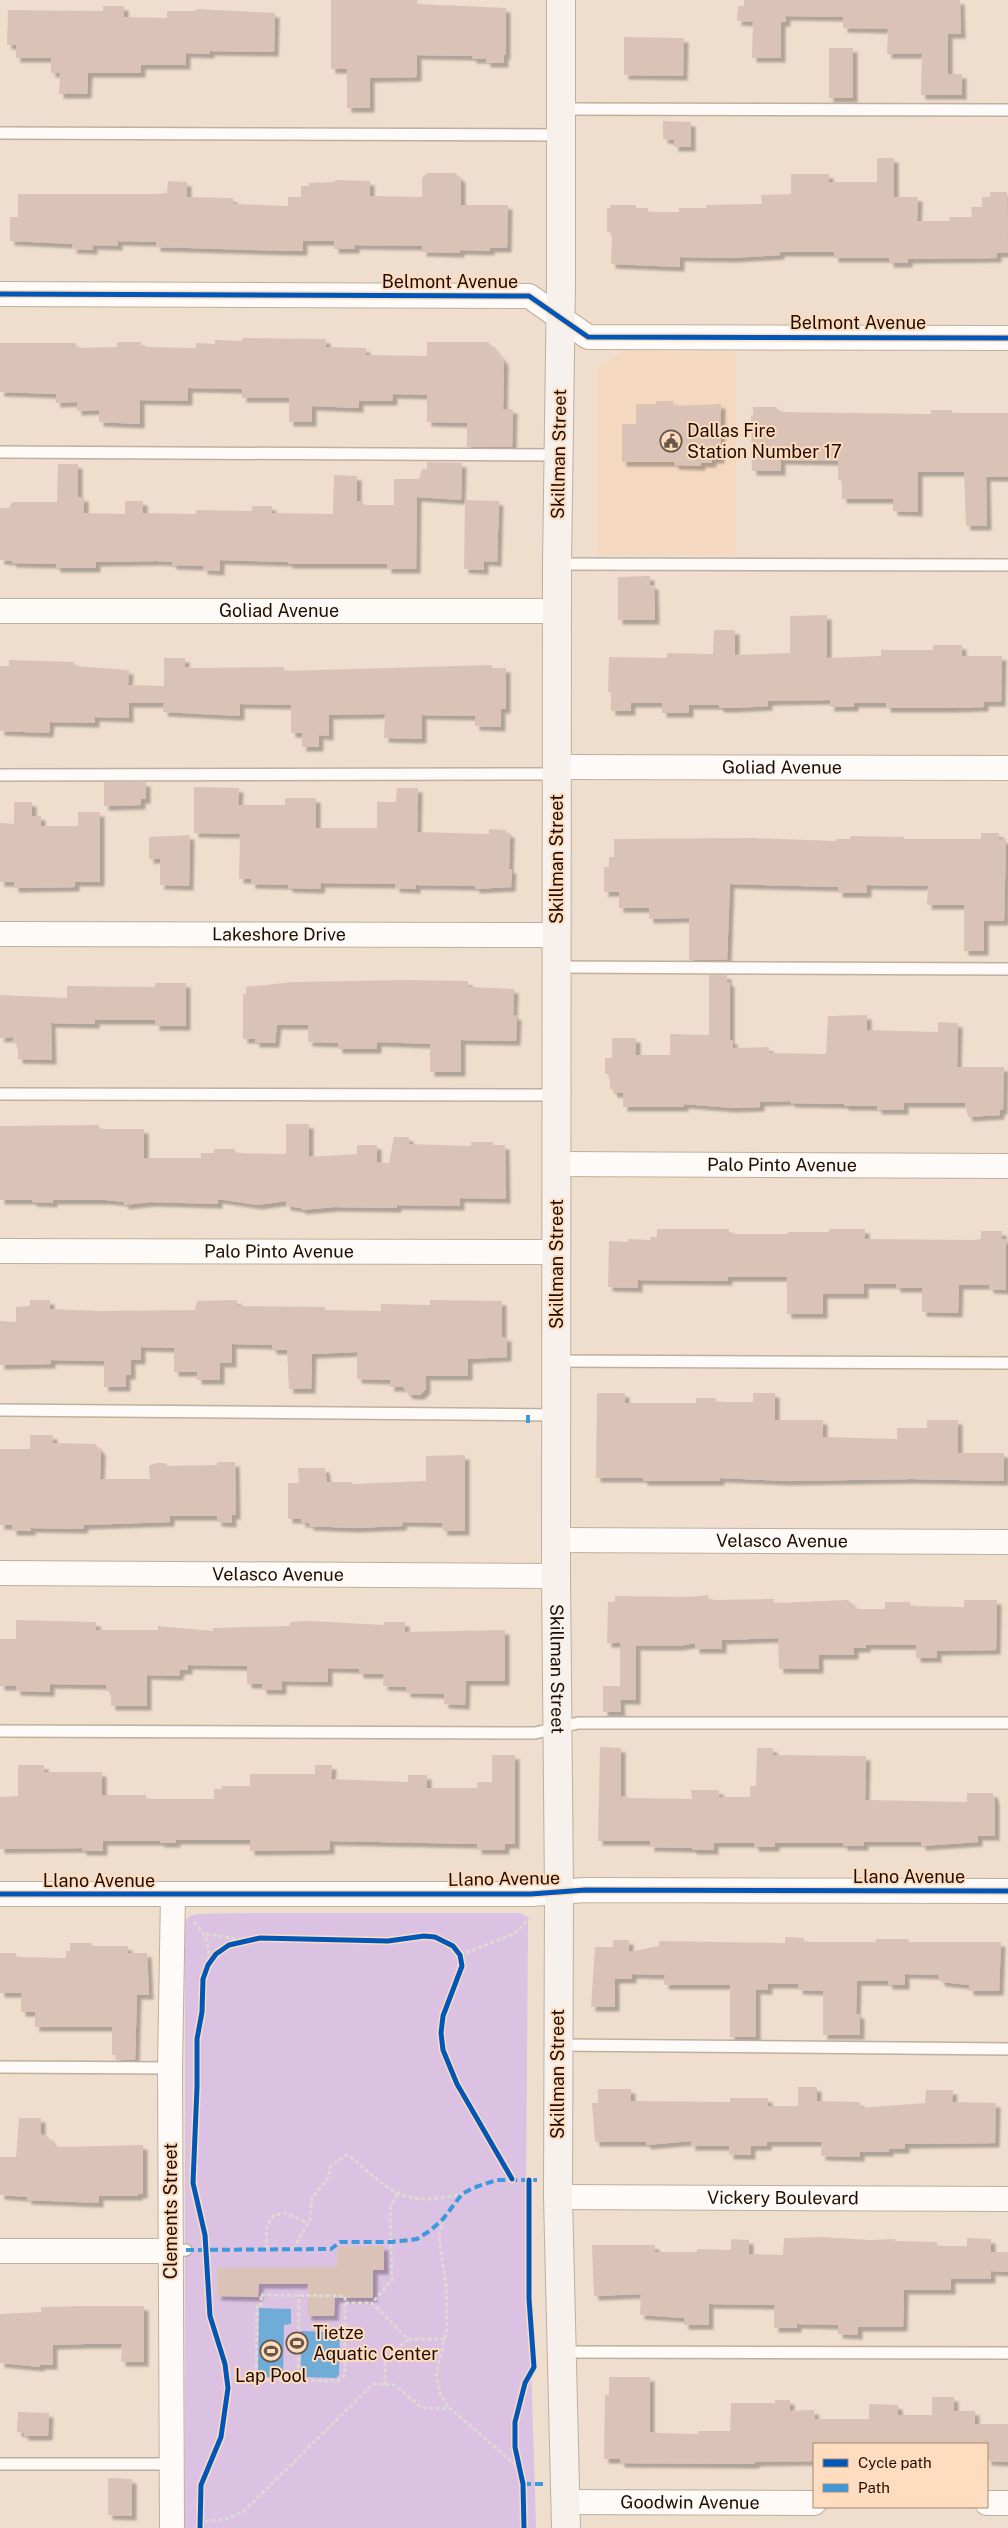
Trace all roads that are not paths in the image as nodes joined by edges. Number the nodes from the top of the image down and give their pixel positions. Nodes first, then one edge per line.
1 (561, 0) edge
2 (561, 108) junction
3 (1008, 110) edge
4 (0, 132) edge
5 (561, 136) junction
6 (0, 294) edge
7 (560, 317) junction
8 (1008, 338) edge
9 (0, 452) edge
10 (558, 455) junction
11 (557, 564) junction
12 (1008, 565) edge
13 (0, 611) edge
14 (557, 611) junction
15 (1008, 768) edge
16 (557, 770) junction
17 (0, 775) edge
18 (0, 934) edge
19 (557, 935) junction
20 (557, 967) junction
21 (1008, 969) edge
22 (0, 1094) edge
23 (557, 1095) junction
24 (556, 1164) junction
25 (1008, 1166) edge
26 (0, 1251) edge
27 (556, 1252) junction
28 (556, 1361) junction
29 (1008, 1363) edge
30 (0, 1410) edge
31 (556, 1415) junction
32 (556, 1540) junction
33 (1008, 1542) edge
34 (0, 1573) edge
35 (556, 1576) junction
36 (1008, 1723) edge
37 (558, 1729) junction
38 (0, 1730) edge
39 (1008, 1891) edge
40 (559, 1892) junction
41 (0, 1894) edge
42 (173, 1894) junction
43 (558, 2045) junction
44 (1008, 2049) edge
45 (0, 2067) edge
46 (170, 2068) junction
47 (558, 2196) junction
48 (1008, 2200) edge
49 (0, 2251) edge
50 (179, 2251) junction
51 (562, 2352) junction
52 (1008, 2353) edge
53 (0, 2464) edge
54 (172, 2464) junction
55 (813, 2503) edge
56 (988, 2503) edge
57 (1008, 2504) edge
58 (566, 2515) edge
59 (172, 2528) edge

1 - 2 main road, Skillman Street
2 - 3 lane
2 - 5 main road, Skillman Street
4 - 5 lane
5 - 7 main road, Skillman Street
6 - 7 street, Belmont Avenue
7 - 8 street, Belmont Avenue
7 - 10 main road, Skillman Street
9 - 10 lane
10 - 11 main road, Skillman Street
11 - 12 lane
11 - 14 main road, Skillman Street
13 - 14 street, Goliad Avenue
14 - 16 main road, Skillman Street
15 - 16 street, Goliad Avenue
16 - 17 lane
16 - 19 main road, Skillman Street
18 - 19 street, Lakeshore Drive
19 - 20 main road, Skillman Street
20 - 21 lane
20 - 23 main road, Skillman Street
22 - 23 lane
23 - 24 main road, Skillman Street
24 - 25 street, Palo Pinto Avenue
24 - 27 main road, Skillman Street
26 - 27 street, Palo Pinto Avenue
27 - 28 main road, Skillman Street
28 - 29 lane
28 - 31 main road, Skillman Street
30 - 31 lane
31 - 32 main road, Skillman Street
32 - 33 street, Velasco Avenue
32 - 35 main road, Skillman Street
34 - 35 street, Velasco Avenue
35 - 37 main road, Skillman Street
36 - 37 lane
37 - 38 lane
37 - 40 main road, Skillman Street
39 - 40 street, Llano Avenue
40 - 42 street, Llano Avenue
40 - 43 main road, Skillman Street
41 - 42 street, Llano Avenue
42 - 46 street, Clements Street
43 - 44 lane
43 - 47 main road, Skillman Street
45 - 46 lane
46 - 50 street, Clements Street
47 - 48 street, Vickery Boulevard
47 - 51 main road, Skillman Street
49 - 50 street
50 - 54 street, Clements Street
51 - 52 lane
51 - 58 main road, Skillman Street
53 - 54 lane
54 - 59 street, Clements Street
55 - 58 street, Goodwin Avenue
56 - 57 street

